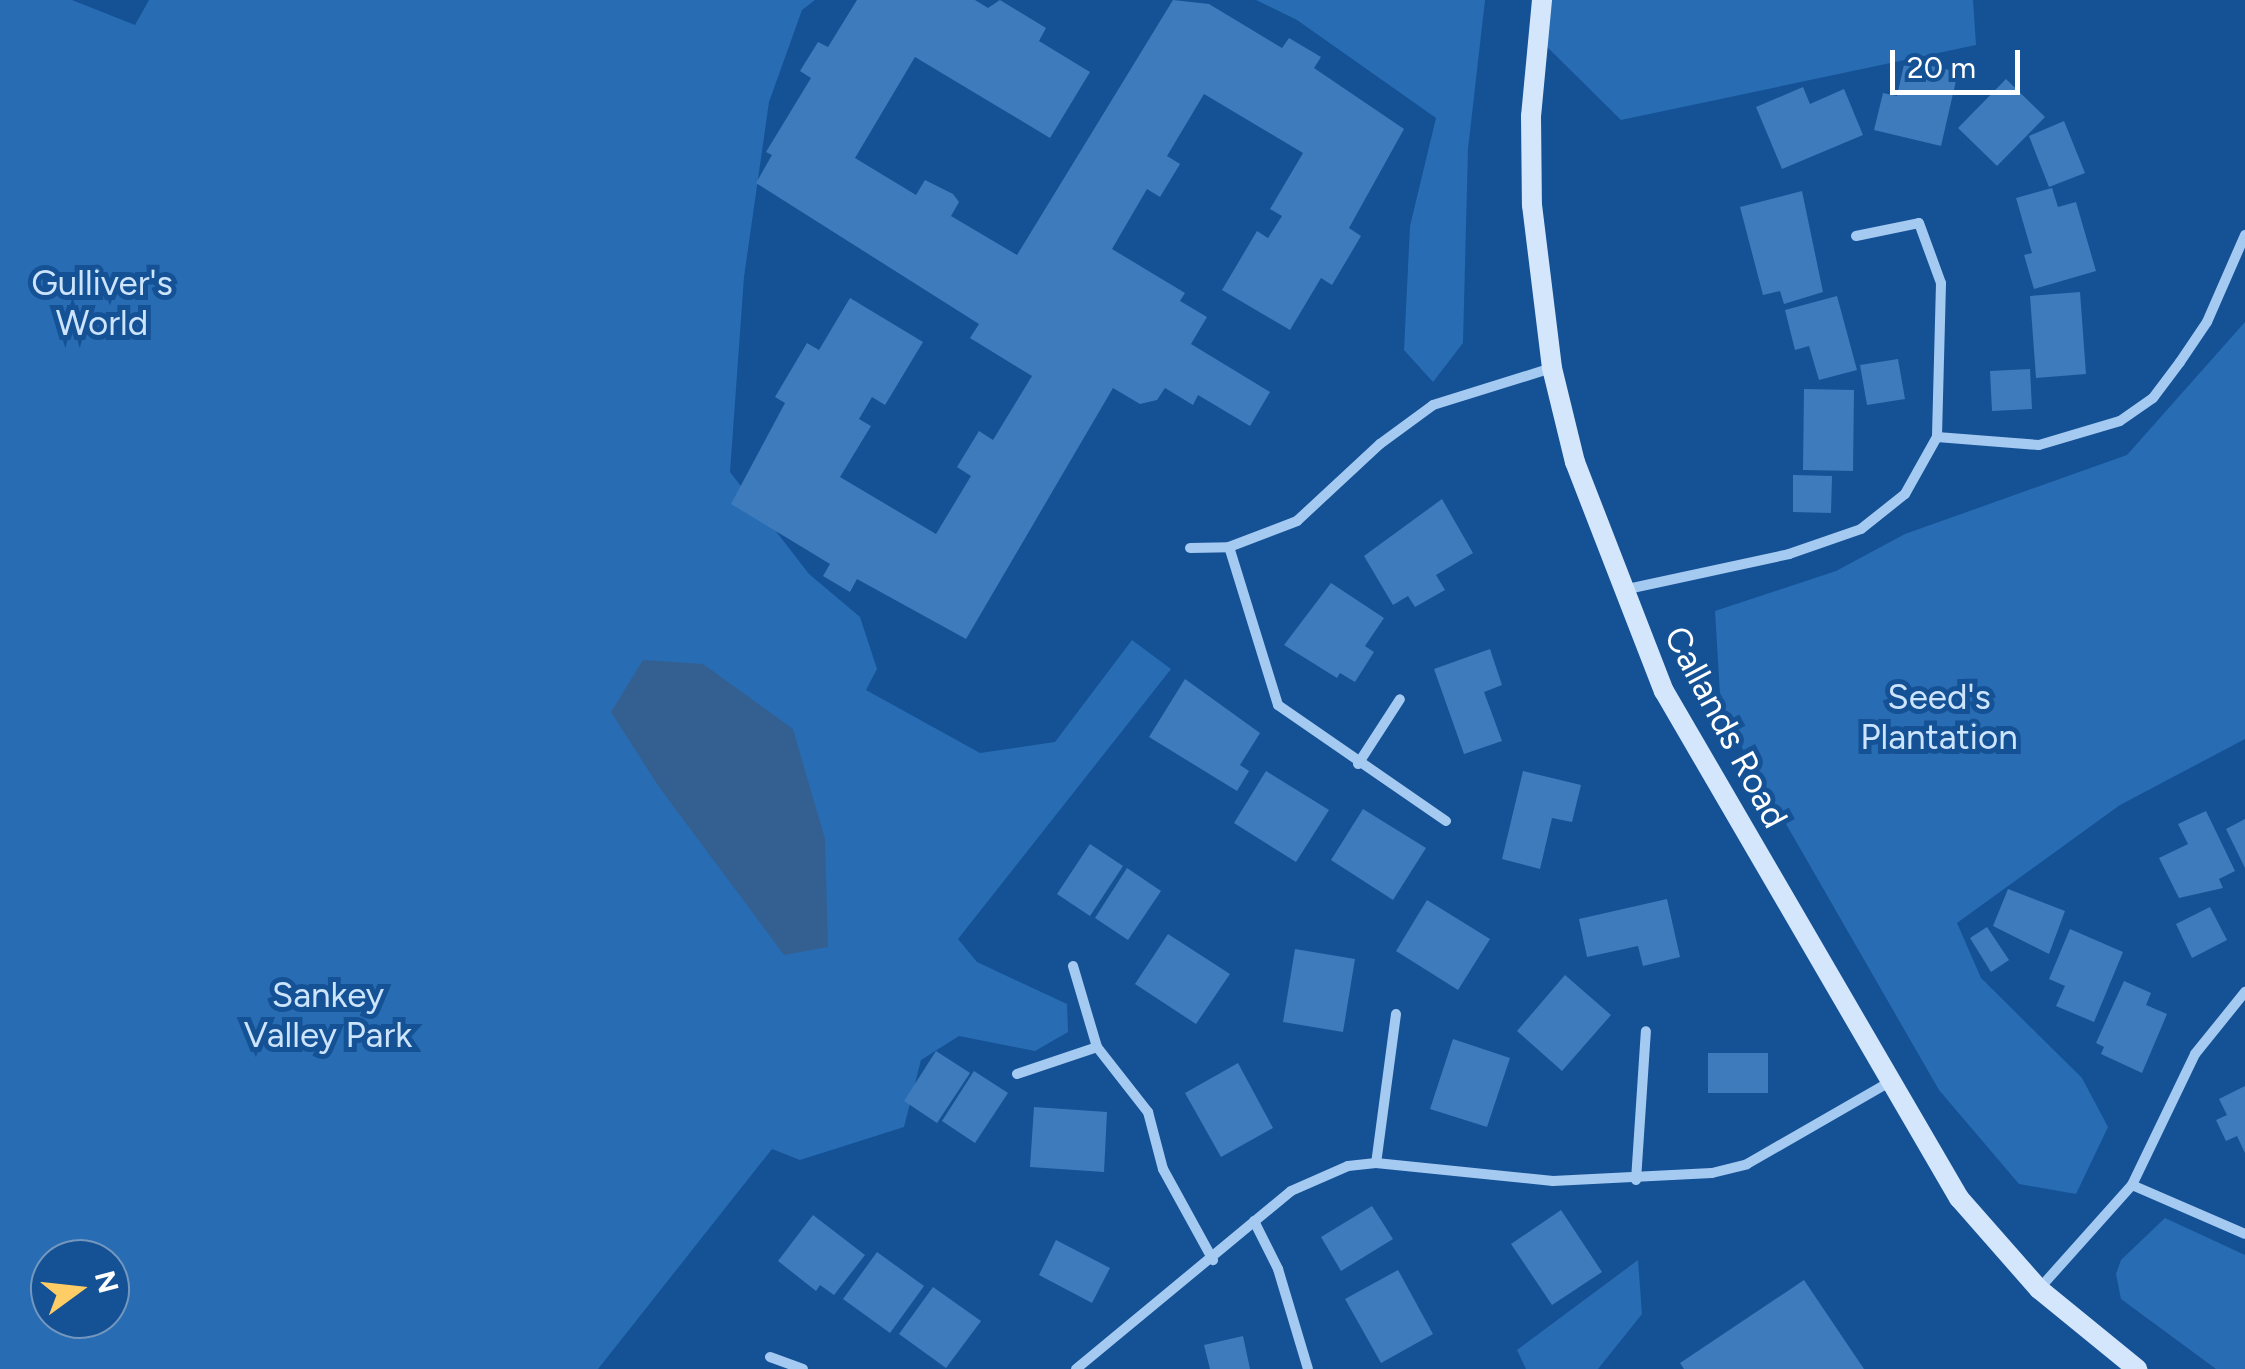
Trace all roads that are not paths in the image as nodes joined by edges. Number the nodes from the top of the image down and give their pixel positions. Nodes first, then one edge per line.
1 (1542, 0) edge
2 (2245, 235) edge
3 (1856, 236) dead end
4 (1552, 368) junction
5 (1937, 437) junction
6 (1190, 548) dead end
7 (1229, 548) junction
8 (1620, 590) junction
9 (1400, 699) dead end
10 (1358, 764) junction
11 (1446, 821) dead end
12 (1073, 966) dead end
13 (2245, 992) edge
14 (1396, 1014) dead end
15 (1646, 1030) dead end
16 (1098, 1047) junction
17 (1017, 1074) dead end
18 (1888, 1083) junction
19 (1376, 1163) junction
20 (1636, 1180) junction
21 (2132, 1185) junction
22 (1254, 1221) junction
23 (2245, 1234) edge
24 (1212, 1260) junction
25 (2039, 1290) junction
26 (770, 1356) dead end
27 (803, 1369) edge
28 (1076, 1369) edge
29 (1308, 1369) edge
30 (2137, 1369) edge

1 - 4 street, Callands Road
2 - 5 street
3 - 5 street
4 - 7 street
4 - 8 street, Callands Road
5 - 8 street
6 - 7 street
7 - 10 street
8 - 18 street, Callands Road
9 - 10 street
10 - 11 street
12 - 16 street
13 - 21 street
14 - 19 street
15 - 20 street
16 - 17 street
16 - 24 street
18 - 20 street
18 - 25 street, Callands Road
19 - 20 street
19 - 22 street
21 - 23 street
21 - 25 street
22 - 24 street
22 - 29 street
24 - 28 street
25 - 30 street, Callands Road
26 - 27 street

